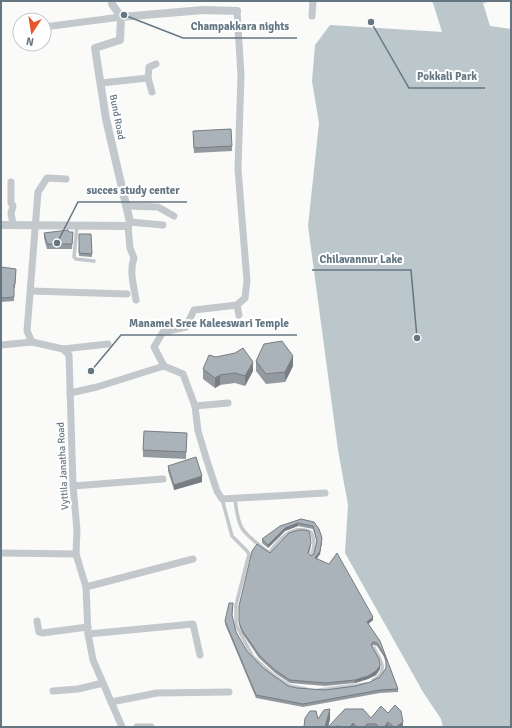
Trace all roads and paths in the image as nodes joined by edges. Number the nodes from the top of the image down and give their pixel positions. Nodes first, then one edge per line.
1 (112, 1) edge
2 (313, 1) edge
3 (237, 11) joint
4 (312, 16) dead end
5 (122, 17) junction
6 (52, 25) edge
7 (156, 64) dead end
8 (148, 78) junction
9 (101, 83) junction
10 (152, 92) dead end
11 (66, 179) dead end
12 (11, 182) dead end
13 (126, 206) junction
14 (174, 216) dead end
15 (13, 224) junction
16 (35, 224) junction
17 (129, 224) junction
18 (1, 225) edge
19 (77, 225) junction
20 (163, 225) dead end
21 (94, 261) dead end
22 (31, 290) junction
23 (127, 294) dead end
24 (136, 300) dead end
25 (237, 305) junction
26 (239, 315) dead end
27 (32, 342) junction
28 (108, 344) dead end
29 (1, 345) edge
30 (62, 349) junction
31 (164, 366) junction
32 (70, 393) junction
33 (228, 403) dead end
34 (194, 406) junction
35 (163, 479) dead end
36 (73, 486) junction
37 (324, 493) dead end
38 (222, 499) junction
39 (235, 499) junction
40 (1, 553) edge
41 (76, 554) junction
42 (311, 556) edge
43 (193, 559) dead end
44 (86, 587) junction
45 (37, 621) dead end
46 (88, 630) junction
47 (374, 648) edge
48 (200, 655) dead end
49 (102, 683) junction
50 (53, 691) dead end
51 (229, 692) dead end
52 (111, 702) junction
53 (122, 727) edge
54 (137, 727) edge
55 (150, 727) edge

1 - 5 street
2 - 4 street
3 - 5 street
3 - 25 street
5 - 6 street
5 - 9 street, Bund Road
7 - 8 street
8 - 9 street
8 - 10 street
9 - 13 street, Bund Road
11 - 16 street
12 - 15 street
13 - 14 street
13 - 17 street, Bund Road
15 - 16 street
15 - 18 street
16 - 19 street
16 - 22 street
17 - 19 street
17 - 20 street
17 - 24 street
19 - 21 lane
22 - 23 street
22 - 27 street
25 - 26 street
25 - 31 street
27 - 29 street
27 - 30 street
28 - 30 street
30 - 32 street, Vyttila Janatha Road
31 - 32 street
31 - 34 street
32 - 36 street, Vyttila Janatha Road
33 - 34 street
34 - 38 street
35 - 36 street
36 - 41 street, Vyttila Janatha Road
37 - 39 street
38 - 39 street
38 - 47 lane
39 - 42 lane
40 - 41 street
41 - 44 street, Vyttila Janatha Road
43 - 44 street
44 - 46 street, Vyttila Janatha Road
45 - 46 street
46 - 48 street
46 - 49 street, Vyttila Janatha Road
49 - 50 street
49 - 52 street, Vyttila Janatha Road
51 - 52 street
52 - 53 street, Vyttila Janatha Road
54 - 55 street

